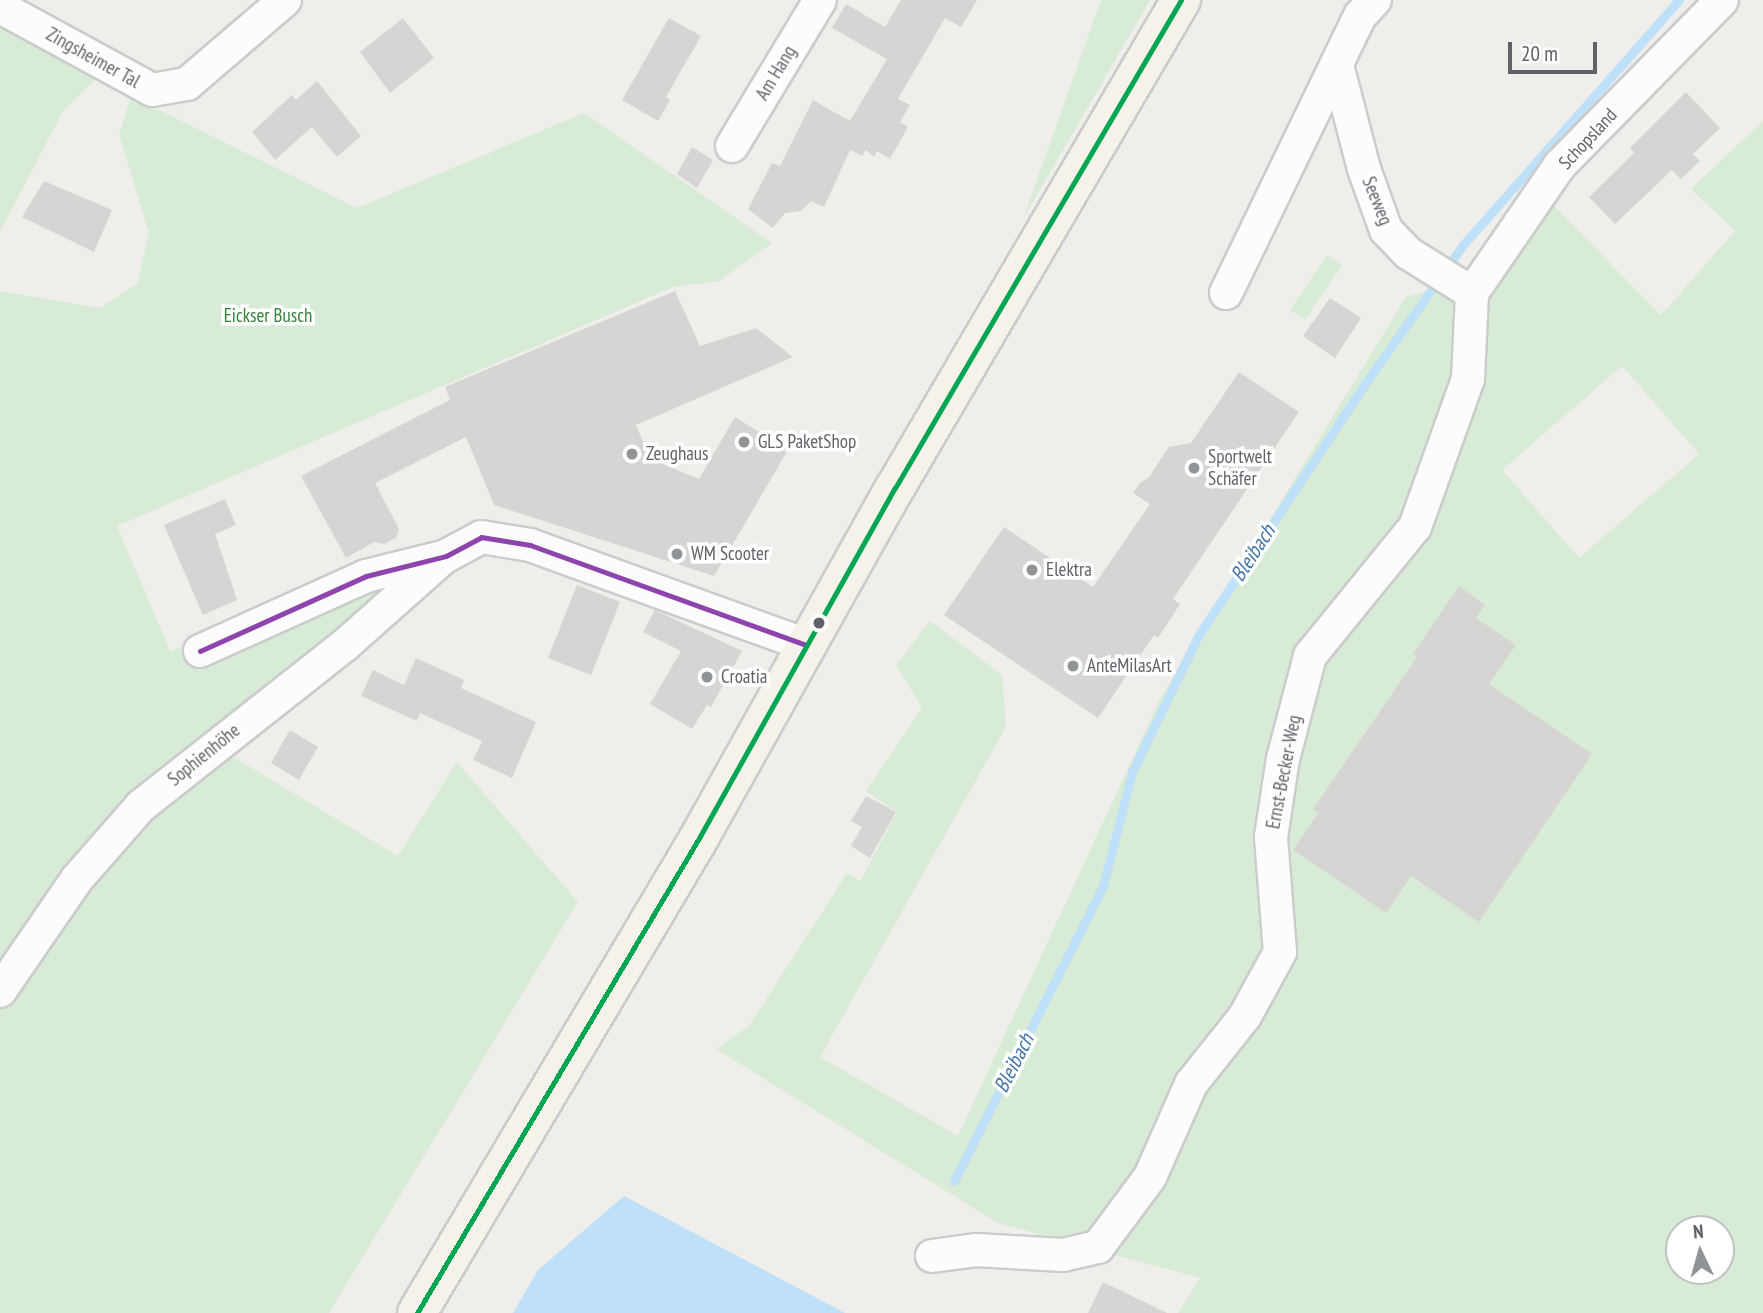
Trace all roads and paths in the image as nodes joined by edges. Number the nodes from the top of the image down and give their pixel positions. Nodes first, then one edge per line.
1 (285, 0) edge
2 (820, 0) edge
3 (1181, 0) edge
4 (1375, 0) edge
5 (1722, 0) edge
6 (0, 7) edge
7 (1338, 69) junction
8 (732, 146) dead end
9 (1451, 281) junction
10 (1226, 293) dead end
11 (446, 556) junction
12 (807, 645) junction
13 (200, 651) dead end
14 (0, 991) edge
15 (932, 1256) dead end
16 (417, 1313) edge

1 - 6 street, Zingsheimer Tal
2 - 8 street, Am Hang
3 - 12 main road
4 - 7 street
5 - 9 street, Schopsland
7 - 9 street, Seeweg
7 - 10 street
9 - 15 street, Ernst-Becker-Weg
11 - 12 street
11 - 13 street
11 - 14 street, Sophienhöhe
12 - 16 main road

